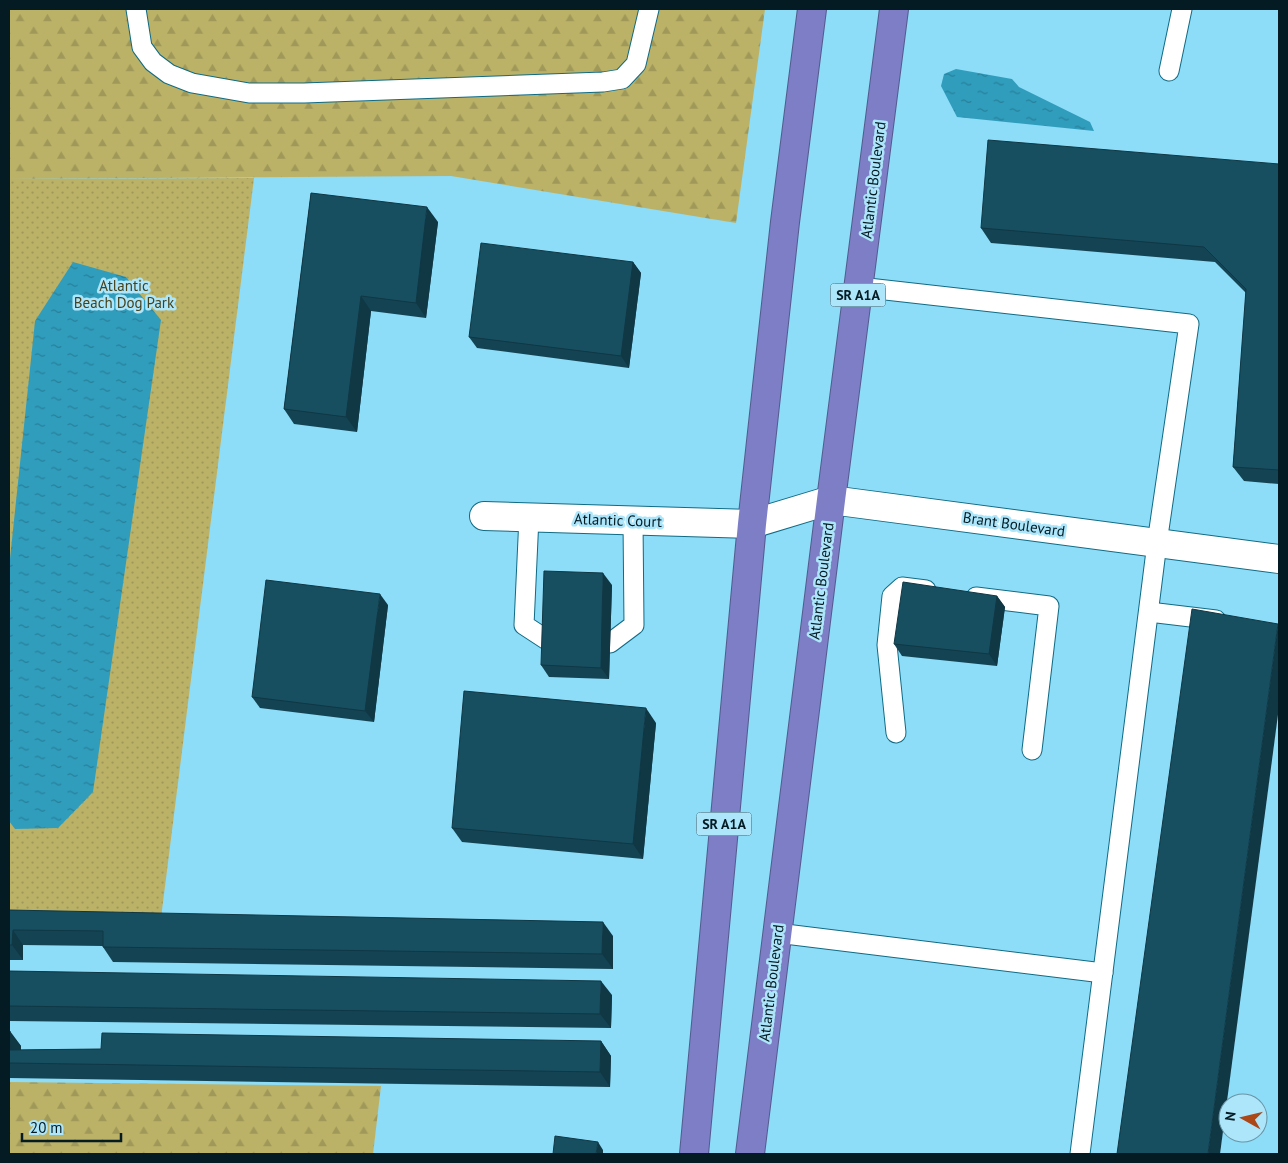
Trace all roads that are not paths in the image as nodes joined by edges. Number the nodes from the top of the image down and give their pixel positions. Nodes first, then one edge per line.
1 (136, 9) edge
2 (649, 9) edge
3 (812, 9) edge
4 (894, 9) edge
5 (1182, 9) edge
6 (1169, 71) dead end
7 (859, 287) junction
8 (831, 500) junction
9 (484, 516) dead end
10 (530, 517) junction
11 (633, 521) junction
12 (752, 524) junction
13 (1157, 544) junction
14 (1279, 559) edge
15 (941, 592) edge
16 (961, 595) edge
17 (1149, 612) junction
18 (1233, 622) edge
19 (550, 642) edge
20 (610, 643) dead end
21 (896, 733) dead end
22 (1032, 750) dead end
23 (777, 934) junction
24 (1103, 974) junction
25 (697, 1124) junction
26 (690, 1154) edge
27 (694, 1154) edge
28 (750, 1154) edge
29 (1080, 1154) edge

1 - 2 lane
3 - 12 highway, SR A1A
4 - 7 highway, Atlantic Boulevard / SR A1A
5 - 6 lane
7 - 8 highway, Atlantic Boulevard / SR A1A
7 - 13 lane
8 - 12 street, Brant Boulevard
8 - 13 street, Brant Boulevard
8 - 23 highway, Atlantic Boulevard / SR A1A
9 - 10 street, Atlantic Court
10 - 11 street, Atlantic Court
10 - 19 lane
11 - 12 street, Atlantic Court
11 - 20 lane
12 - 25 highway, SR A1A
13 - 14 street, Brant Boulevard
13 - 17 lane
15 - 21 lane
16 - 22 lane
17 - 18 lane
17 - 24 lane
23 - 24 lane
23 - 28 highway, Atlantic Boulevard / SR A1A
24 - 29 lane
25 - 26 highway, SR A1A
25 - 27 highway

